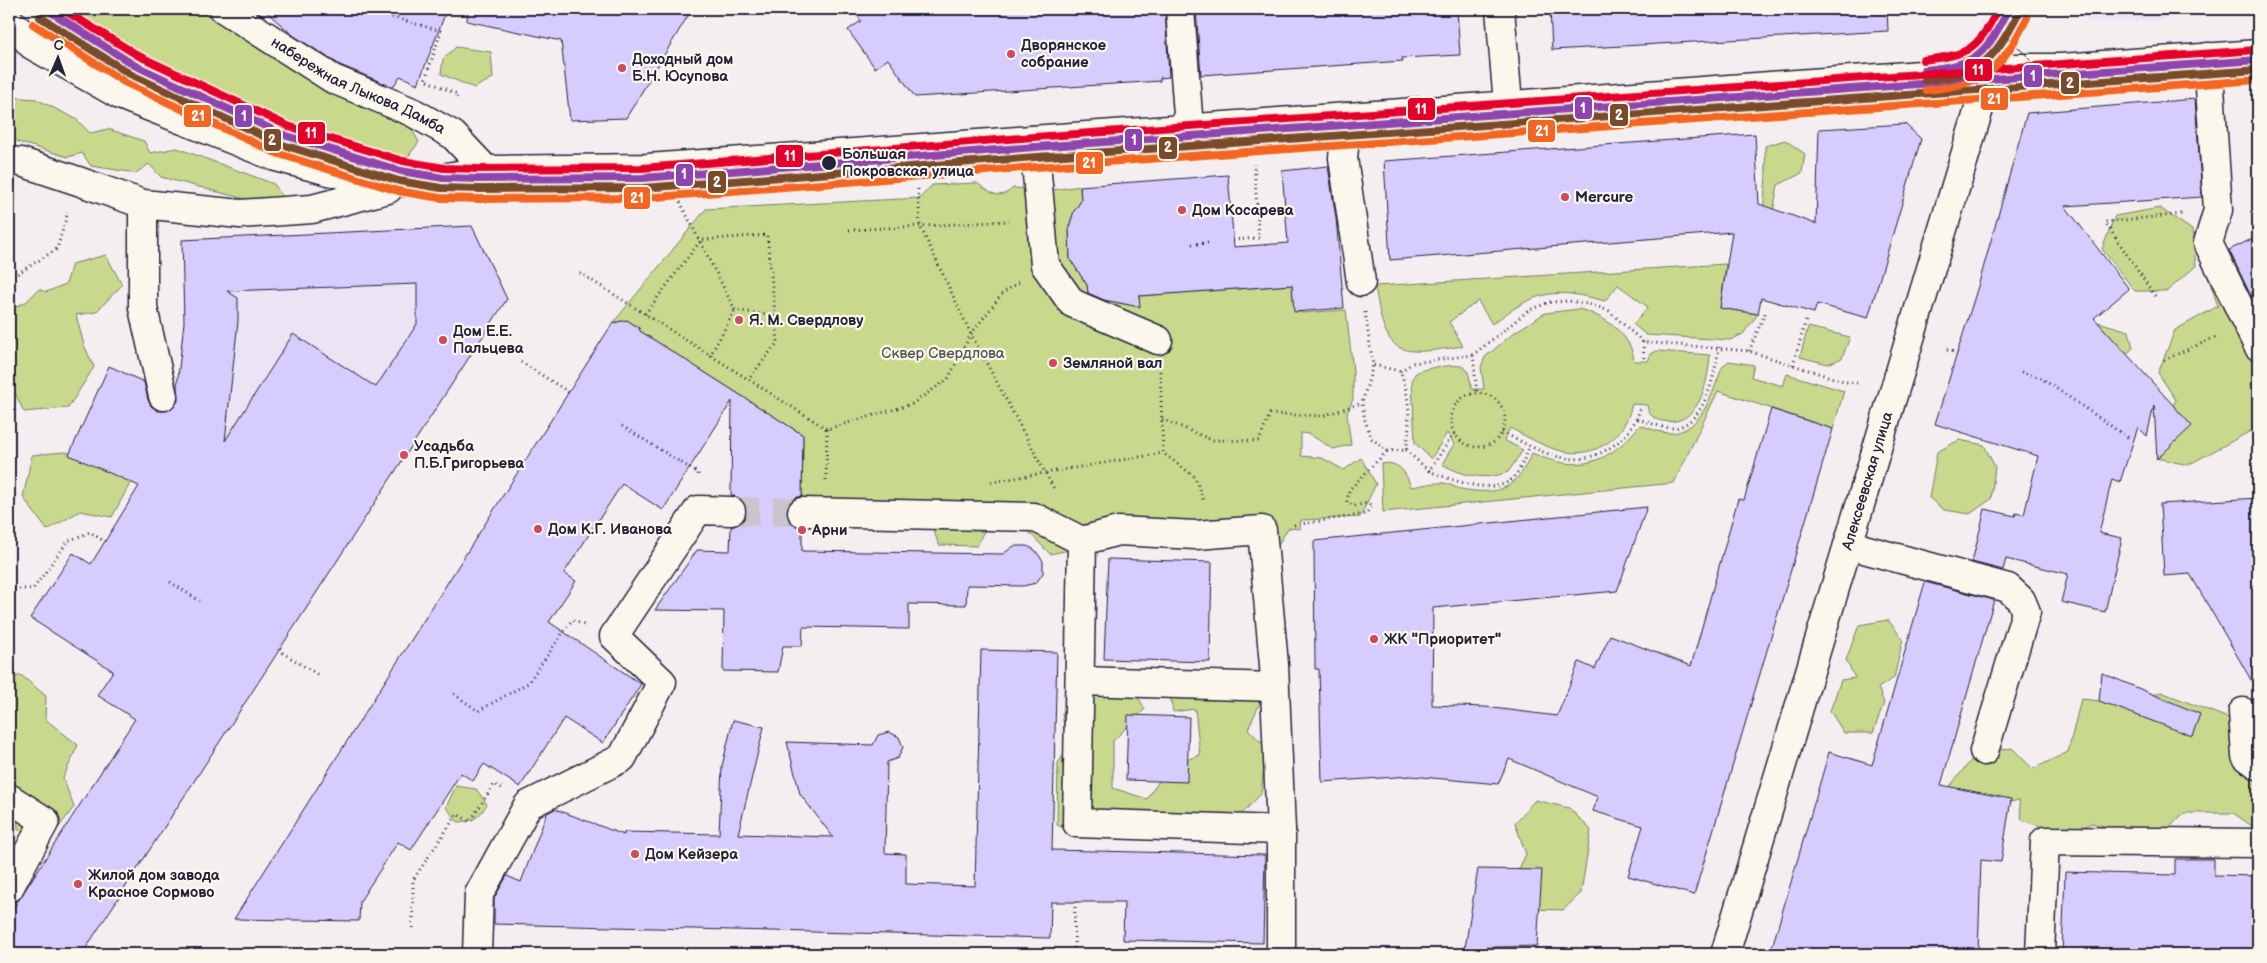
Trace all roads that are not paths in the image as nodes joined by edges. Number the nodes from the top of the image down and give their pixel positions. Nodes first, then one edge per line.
1 (224, 9) edge
2 (1180, 9) edge
3 (1500, 9) edge
4 (2009, 9) edge
5 (9, 20) edge
6 (2258, 54) edge
7 (2208, 57) junction
8 (1992, 68) junction
9 (1508, 104) junction
10 (1347, 117) junction
11 (1189, 128) junction
12 (1034, 140) junction
13 (9, 161) edge
14 (486, 170) junction
15 (414, 183) junction
16 (143, 204) junction
17 (1360, 282) road end
18 (2253, 335) edge
19 (1158, 340) road end
20 (163, 396) dead end
21 (731, 511) tunnel mouth
22 (802, 512) tunnel mouth
23 (1082, 541) junction
24 (1849, 545) junction
25 (1081, 681) junction
26 (1274, 687) junction
27 (2242, 712) dead end
28 (1984, 751) dead end
29 (2258, 765) edge
30 (9, 798) edge
31 (1281, 830) junction
32 (2258, 843) edge
33 (9, 888) edge
34 (477, 954) edge
35 (1281, 954) edge
36 (1725, 954) edge
37 (2040, 954) edge

1 - 14 street, набережная Лыкова Дамба
2 - 11 street
3 - 9 street
4 - 8 street, Алексеевская улица
5 - 15 street
6 - 7 street
7 - 8 street
7 - 18 street
8 - 9 street
8 - 24 street, Алексеевская улица
9 - 10 street
10 - 11 street
10 - 17 street
11 - 12 street
12 - 14 street
12 - 19 street
13 - 16 street
14 - 15 street
15 - 16 street
16 - 20 street
21 - 34 street
22 - 23 street
23 - 25 street
23 - 26 street
24 - 28 street
24 - 36 street, Алексеевская улица
25 - 26 street
25 - 31 street
26 - 31 street
27 - 29 street
30 - 33 street
31 - 35 street
32 - 37 street

